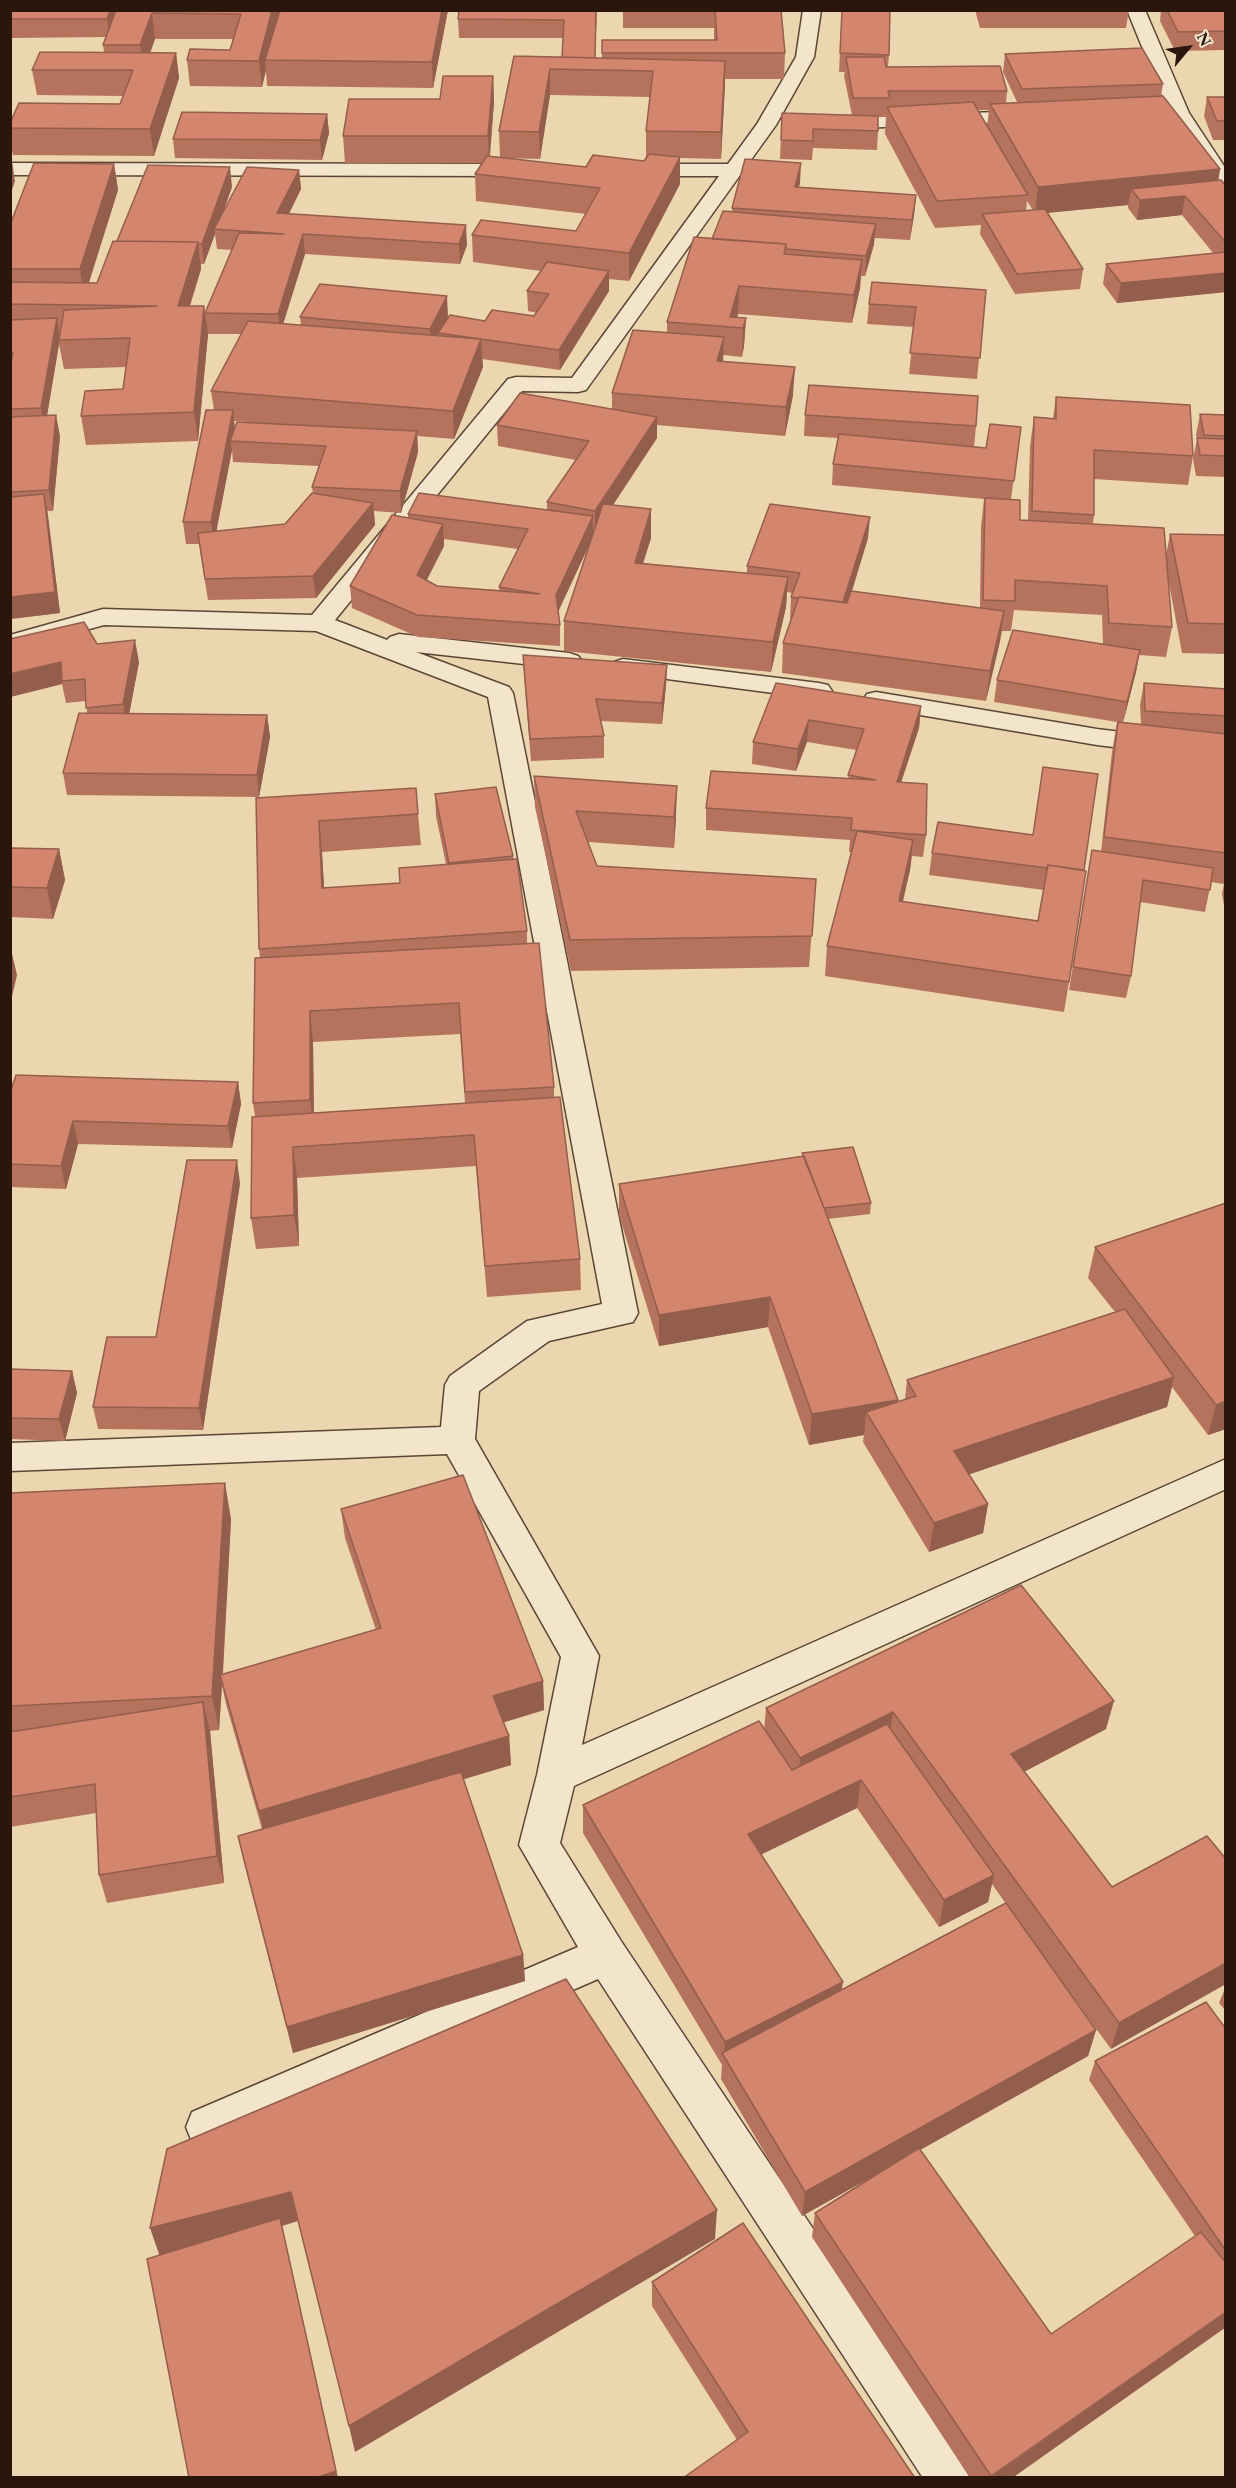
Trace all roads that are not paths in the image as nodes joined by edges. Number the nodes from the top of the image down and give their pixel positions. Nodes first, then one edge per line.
1 (812, 10) edge
2 (1145, 10) edge
3 (1136, 11) edge
4 (1179, 113) junction
5 (1155, 114) edge
6 (1049, 117) edge
7 (814, 123) edge
8 (10, 169) edge
9 (544, 170) edge
10 (615, 170) edge
11 (734, 170) junction
12 (1226, 185) edge
13 (319, 623) junction
14 (10, 643) edge
15 (1226, 753) edge
16 (457, 1440) junction
17 (10, 1457) edge
18 (1226, 1473) edge
19 (557, 1775) junction
20 (606, 1955) junction
21 (208, 2127) dead end
22 (951, 2478) edge

1 - 11 street
2 - 3 street
3 - 4 street
4 - 5 street
4 - 12 street
6 - 7 street
8 - 9 street
10 - 11 street
11 - 13 street
13 - 14 street
13 - 15 street
13 - 16 street
16 - 17 street
16 - 19 street
18 - 19 street
19 - 20 street
20 - 21 street
20 - 22 street

